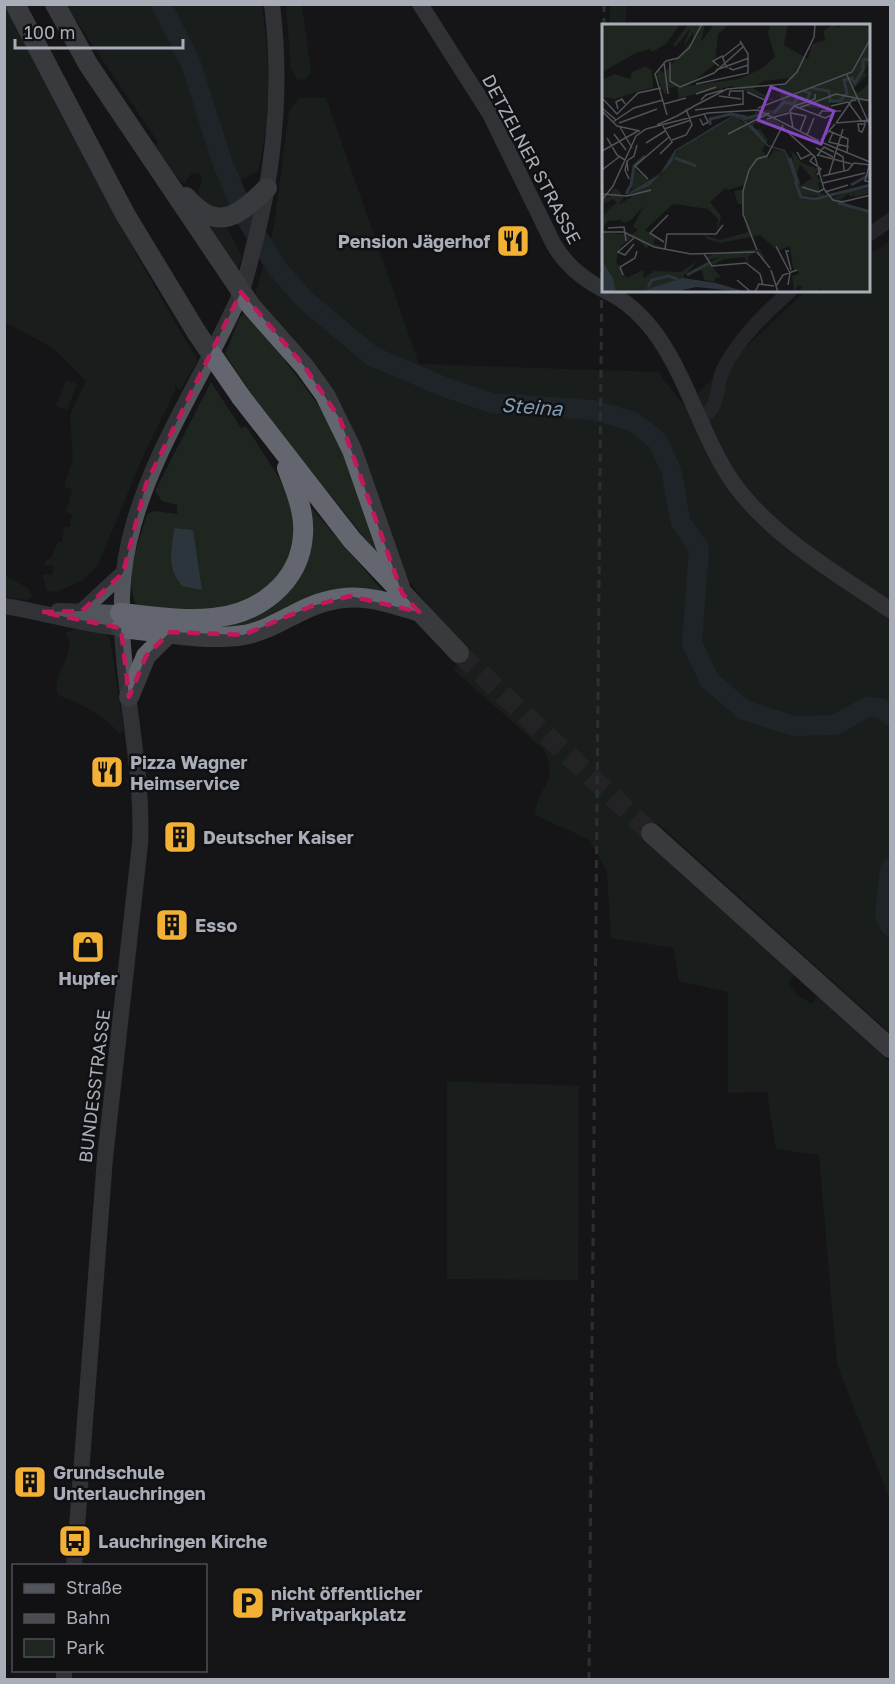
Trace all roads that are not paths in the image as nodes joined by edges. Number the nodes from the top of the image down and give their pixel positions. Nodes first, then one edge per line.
1 (15, 4) edge
2 (56, 4) edge
3 (272, 4) edge
4 (420, 4) edge
5 (263, 196) junction
6 (891, 220) edge
7 (871, 233) edge
8 (602, 289) edge
9 (241, 292) junction
10 (607, 292) edge
11 (789, 292) edge
12 (700, 420) junction
13 (283, 454) junction
14 (123, 573) junction
15 (402, 593) junction
16 (4, 606) edge
17 (891, 610) edge
18 (82, 611) junction
19 (41, 612) junction
20 (419, 612) junction
21 (121, 621) junction
22 (170, 632) junction
23 (459, 653) tunnel mouth
24 (129, 697) junction
25 (651, 833) tunnel mouth
26 (891, 1048) edge
27 (74, 1564) edge

1 - 13 highway, bridge
2 - 5 highway
2 - 9 highway
3 - 5 main road, BUNDESSTRASSE
4 - 8 main road, DETZELNER STRASSE
5 - 9 main road, BUNDESSTRASSE
6 - 7 street
9 - 14 main road, BUNDESSTRASSE
9 - 15 highway
10 - 12 main road, DETZELNER STRASSE
11 - 12 street
12 - 17 main road, DETZELNER STRASSE
13 - 15 highway
13 - 21 highway
14 - 18 main road
14 - 21 main road, BUNDESSTRASSE
15 - 20 highway
16 - 19 main road
18 - 19 main road
18 - 21 main road
19 - 21 main road
20 - 22 highway
20 - 23 highway
21 - 22 highway
21 - 24 main road, BUNDESSTRASSE
22 - 24 highway
24 - 27 main road, BUNDESSTRASSE
25 - 26 highway

